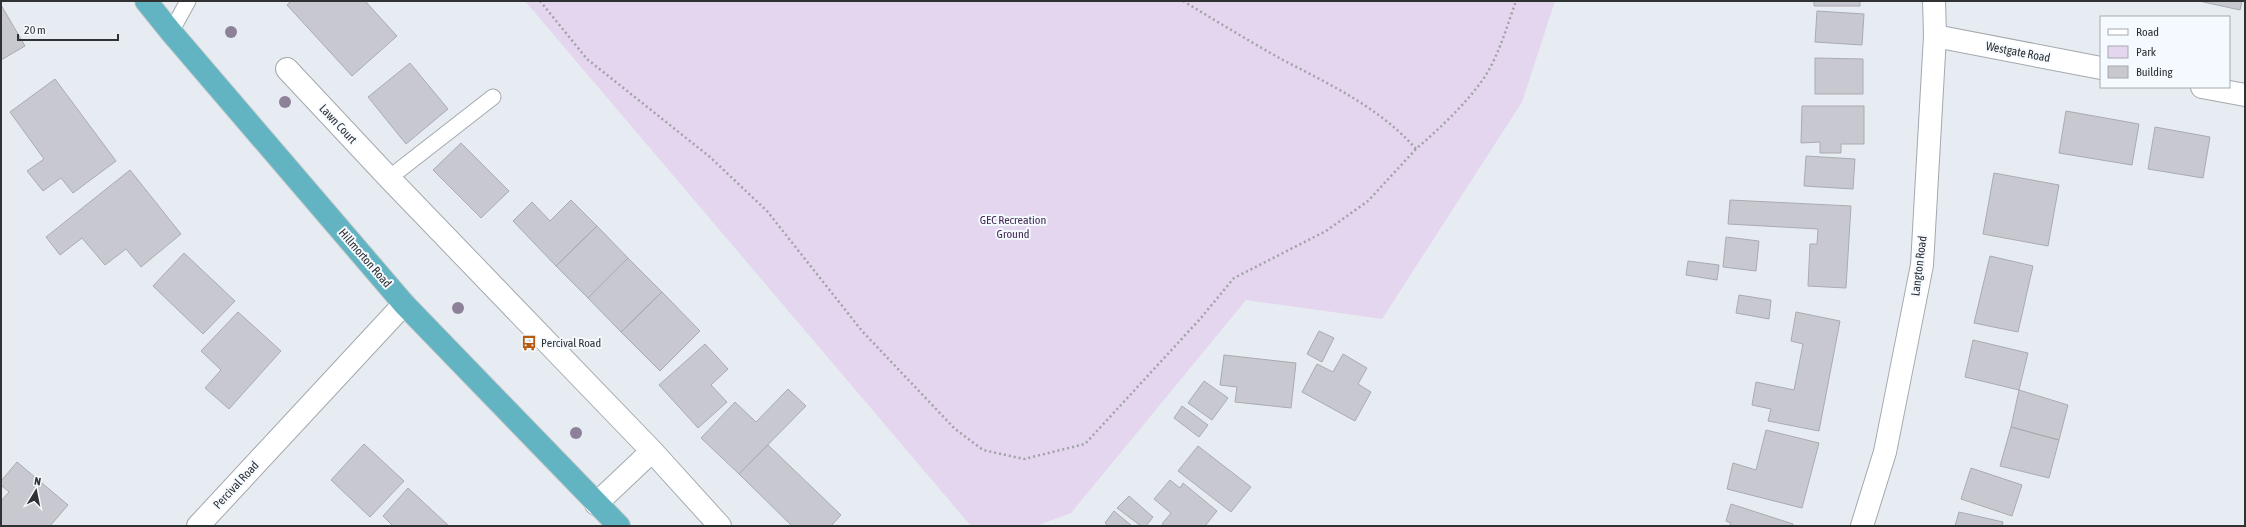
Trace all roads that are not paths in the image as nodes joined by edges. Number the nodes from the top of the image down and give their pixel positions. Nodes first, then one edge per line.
1 (146, 1) edge
2 (188, 1) edge
3 (1934, 1) edge
4 (171, 32) junction
5 (1935, 36) junction
6 (2100, 68) edge
7 (287, 69) dead end
8 (2207, 88) edge
9 (2245, 95) edge
10 (493, 97) dead end
11 (388, 178) junction
12 (404, 304) junction
13 (652, 451) junction
14 (596, 504) junction
15 (198, 526) edge
16 (619, 526) edge
17 (720, 526) edge
18 (1862, 526) edge

1 - 4 highway, Hillmorton Road
2 - 4 lane
3 - 5 street, Langton Road
4 - 12 highway, Hillmorton Road
5 - 6 street, Westgate Road
5 - 18 street, Langton Road
7 - 11 street, Lawn Court
8 - 9 street
10 - 11 lane
11 - 13 street
12 - 14 highway, Hillmorton Road
12 - 15 street, Percival Road
13 - 14 street
13 - 17 street
14 - 16 highway, Hillmorton Road

